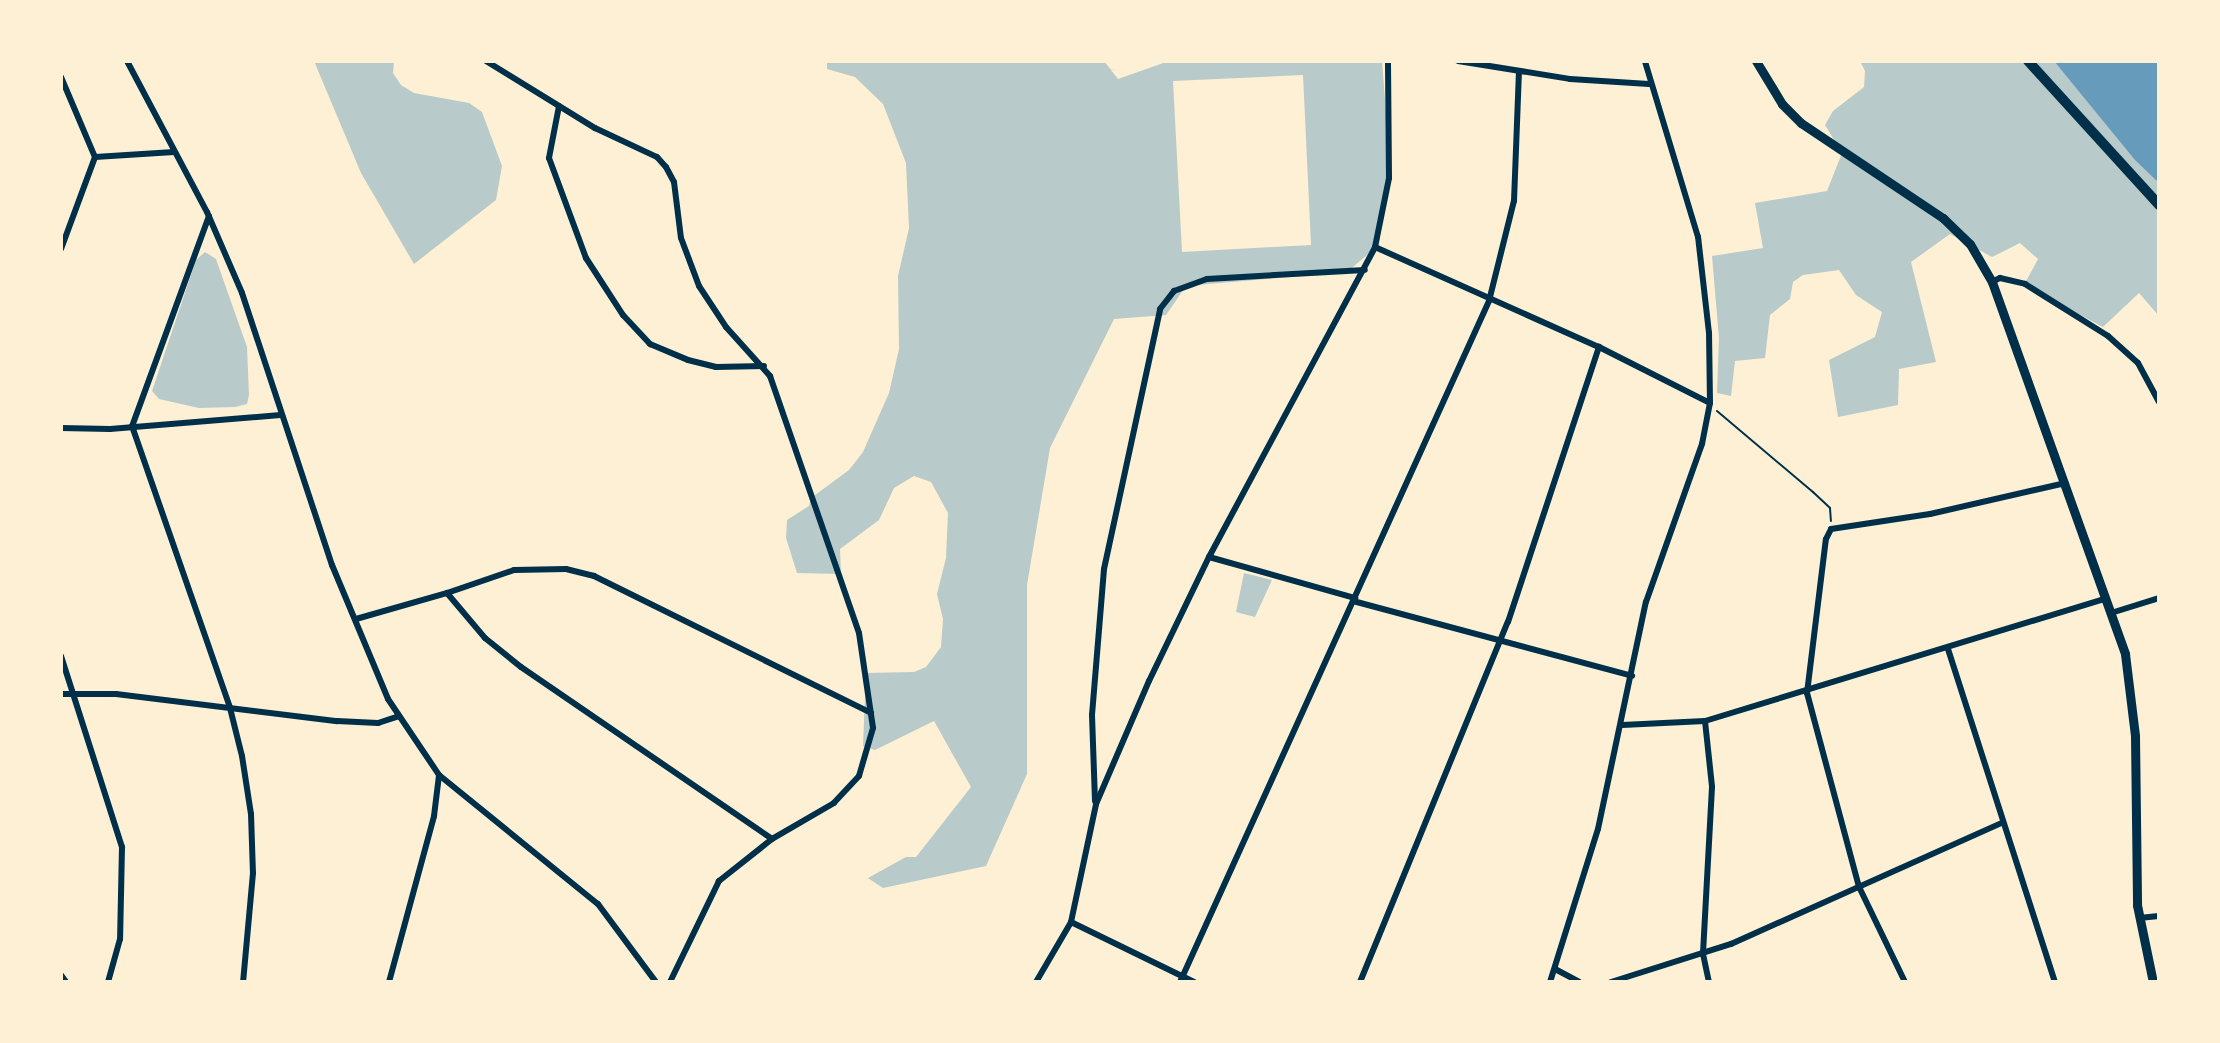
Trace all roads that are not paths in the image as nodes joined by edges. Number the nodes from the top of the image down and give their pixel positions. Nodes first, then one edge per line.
1 (127, 61) edge
2 (486, 61) edge
3 (1388, 61) edge
4 (1458, 61) edge
5 (1645, 61) edge
6 (1756, 61) edge
7 (2028, 61) edge
8 (1519, 72) junction
9 (61, 78) edge
10 (1649, 84) junction
11 (559, 106) junction
12 (174, 152) junction
13 (95, 157) junction
14 (2159, 205) edge
15 (209, 216) junction
16 (1375, 247) junction
17 (61, 249) edge
18 (1365, 270) junction
19 (1992, 282) junction
20 (1489, 301) junction
21 (1599, 347) junction
22 (764, 366) junction
23 (2159, 402) edge
24 (1710, 403) junction
25 (280, 415) junction
26 (132, 426) junction
27 (61, 428) edge
28 (2065, 483) junction
29 (1209, 557) junction
30 (447, 593) junction
31 (2159, 598) edge
32 (2105, 599) junction
33 (1354, 600) junction
34 (2111, 613) junction
35 (356, 619) junction
36 (1501, 640) junction
37 (1948, 649) junction
38 (61, 656) edge
39 (1632, 676) junction
40 (75, 693) junction
41 (1807, 693) junction
42 (61, 694) edge
43 (230, 708) junction
44 (871, 713) junction
45 (399, 716) junction
46 (1705, 721) junction
47 (1622, 725) junction
48 (439, 775) junction
49 (1096, 804) junction
50 (2001, 823) junction
51 (772, 839) junction
52 (1859, 887) junction
53 (2159, 916) edge
54 (2139, 918) junction
55 (1070, 922) junction
56 (1703, 954) junction
57 (1555, 969) junction
58 (61, 975) edge
59 (1181, 980) edge
60 (66, 982) edge
61 (108, 982) edge
62 (243, 982) edge
63 (389, 982) edge
64 (656, 982) edge
65 (670, 982) edge
66 (1036, 982) edge
67 (1194, 982) edge
68 (1360, 982) edge
69 (1550, 982) edge
70 (1579, 982) edge
71 (1611, 982) edge
72 (1709, 982) edge
73 (1905, 982) edge
74 (2055, 982) edge
75 (2153, 982) edge

1 - 12 street
2 - 11 street
3 - 16 street
4 - 8 street
5 - 10 street
6 - 19 main road
7 - 14 highway
8 - 10 street
8 - 20 street
9 - 13 street
10 - 24 street
11 - 22 street
11 - 22 street
12 - 13 street
12 - 15 street
13 - 17 street
15 - 25 street
15 - 26 street
16 - 18 street
16 - 20 street
18 - 29 street
18 - 49 street
19 - 23 street
19 - 28 main road
20 - 21 street
20 - 33 street
21 - 24 street
21 - 36 street
22 - 44 street
24 - 39 street
25 - 26 street
25 - 35 street
26 - 27 street
26 - 43 street
28 - 32 main road
28 - 41 street
29 - 33 street
29 - 49 street
30 - 35 street
30 - 44 street
30 - 51 street
31 - 34 street
32 - 34 main road
32 - 37 street
33 - 36 street
33 - 59 street
34 - 54 main road
35 - 45 street
36 - 39 street
36 - 68 street
37 - 41 street
37 - 50 street
38 - 40 street
39 - 47 street
40 - 42 street
40 - 43 street
40 - 61 street
41 - 46 street
41 - 52 street
43 - 45 street
43 - 62 street
44 - 51 street
45 - 48 street
46 - 47 street
46 - 56 street
47 - 57 street
48 - 63 street
48 - 64 street
49 - 55 street
50 - 52 street
50 - 74 street
51 - 65 street
52 - 56 street
52 - 73 street
53 - 54 street
54 - 75 main road
55 - 59 street
55 - 66 street
56 - 71 street
56 - 72 street
57 - 69 street
57 - 70 street
58 - 60 street
59 - 67 street

